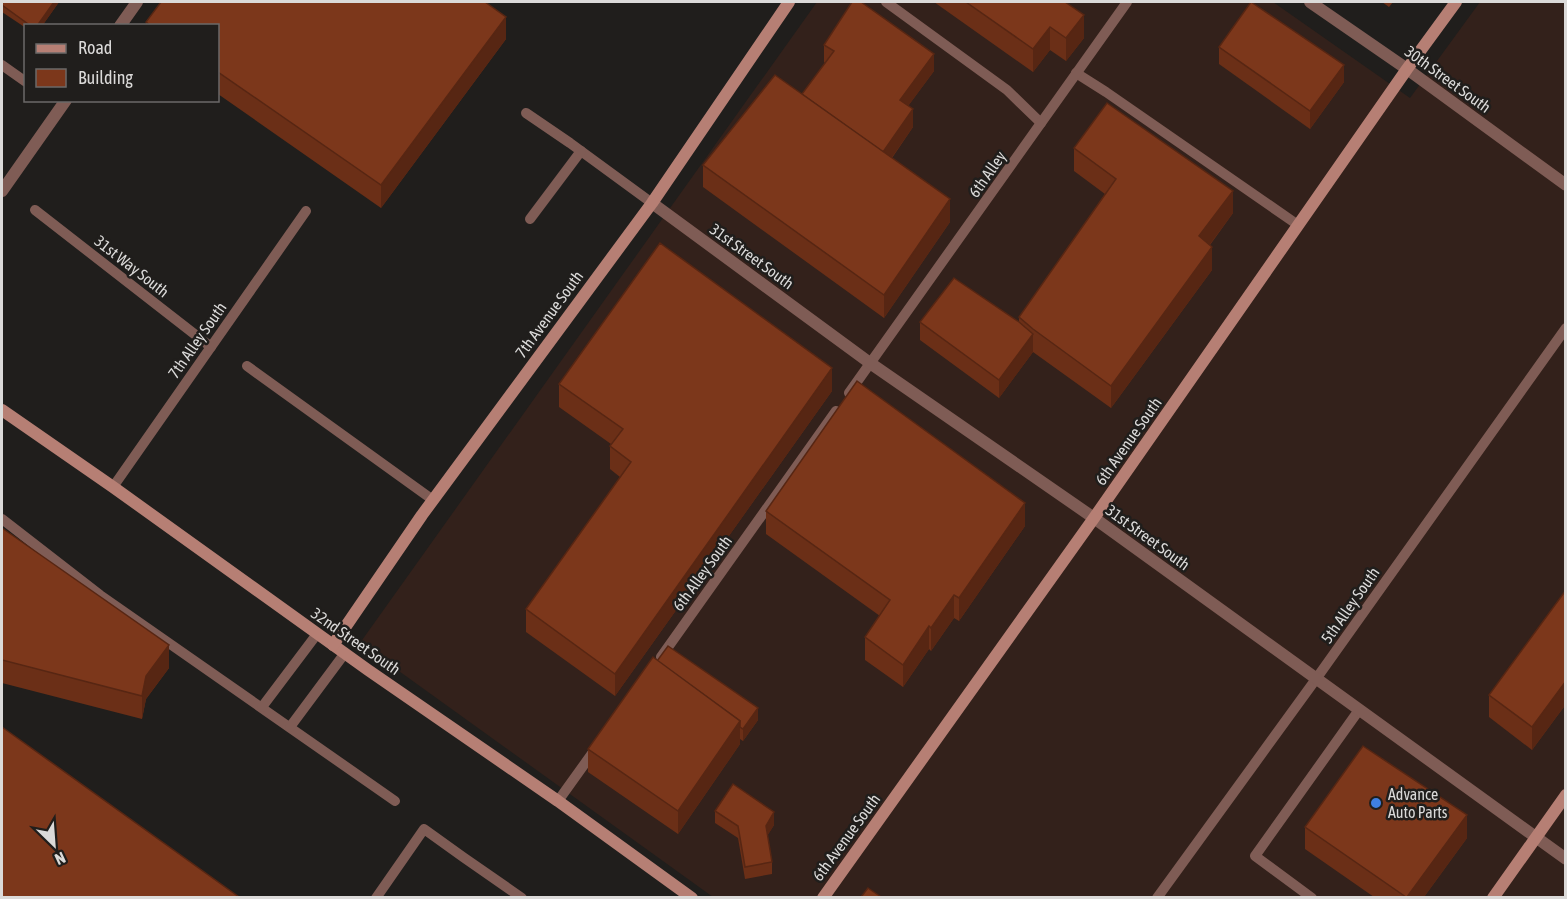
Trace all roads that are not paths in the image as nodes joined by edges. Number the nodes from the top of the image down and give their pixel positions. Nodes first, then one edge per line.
1 (137, 2) edge
2 (789, 2) edge
3 (886, 2) edge
4 (1127, 2) edge
5 (1310, 2) edge
6 (1456, 2) edge
7 (121, 24) edge
8 (2, 65) edge
9 (1407, 69) junction
10 (1076, 73) junction
11 (24, 81) edge
12 (60, 103) edge
13 (526, 113) dead end
14 (1041, 123) junction
15 (581, 151) junction
16 (1566, 185) edge
17 (2, 191) edge
18 (652, 203) junction
19 (35, 210) dead end
20 (306, 211) dead end
21 (530, 219) dead end
22 (1298, 225) junction
23 (1566, 328) edge
24 (211, 347) junction
25 (870, 363) junction
26 (247, 366) dead end
27 (2, 410) edge
28 (113, 487) junction
29 (434, 500) junction
30 (1094, 518) junction
31 (2, 519) edge
32 (317, 634) junction
33 (333, 645) junction
34 (345, 653) junction
35 (655, 665) edge
36 (1316, 679) junction
37 (262, 707) junction
38 (1359, 710) junction
39 (290, 727) junction
40 (599, 743) edge
41 (1566, 795) edge
42 (395, 801) dead end
43 (558, 801) junction
44 (1535, 838) junction
45 (1566, 859) edge
46 (376, 897) edge
47 (522, 897) edge
48 (692, 897) edge
49 (823, 897) edge
50 (1157, 897) edge
51 (1312, 897) edge
52 (1493, 897) edge

1 - 7 street
2 - 18 main road, 7th Avenue South
3 - 14 lane
4 - 10 lane, 6th Alley
5 - 9 street, 30th Street South
6 - 9 main road, 6th Avenue South
8 - 11 lane
9 - 16 street, 30th Street South
9 - 22 main road, 6th Avenue South
10 - 14 lane, 6th Alley
10 - 22 lane
12 - 17 street
13 - 15 lane
14 - 25 lane, 6th Alley
15 - 18 lane
15 - 21 lane
18 - 25 street, 31st Street South
18 - 29 main road, 7th Avenue South
19 - 24 lane, 31st Way South
20 - 24 lane, 7th Alley South
22 - 30 main road, 6th Avenue South
23 - 36 lane, 5th Alley South
24 - 28 lane, 7th Alley South
25 - 30 street, 31st Street South
25 - 35 lane, 6th Alley South
26 - 29 lane
27 - 28 main road, 32nd Street South
28 - 32 main road, 32nd Street South
29 - 33 main road, 7th Avenue South
30 - 36 street, 31st Street South
30 - 49 main road, 6th Avenue South
31 - 37 lane
32 - 33 main road, 32nd Street South
32 - 37 lane
33 - 34 main road, 32nd Street South
34 - 39 lane
34 - 43 main road, 32nd Street South
36 - 38 street, 31st Street South
36 - 50 lane, 5th Alley South
37 - 39 lane
38 - 44 street, 31st Street South
38 - 51 lane
39 - 42 lane
40 - 43 lane
41 - 44 main road
43 - 48 main road, 32nd Street South
44 - 45 street, 31st Street South
44 - 52 main road
46 - 47 lane

